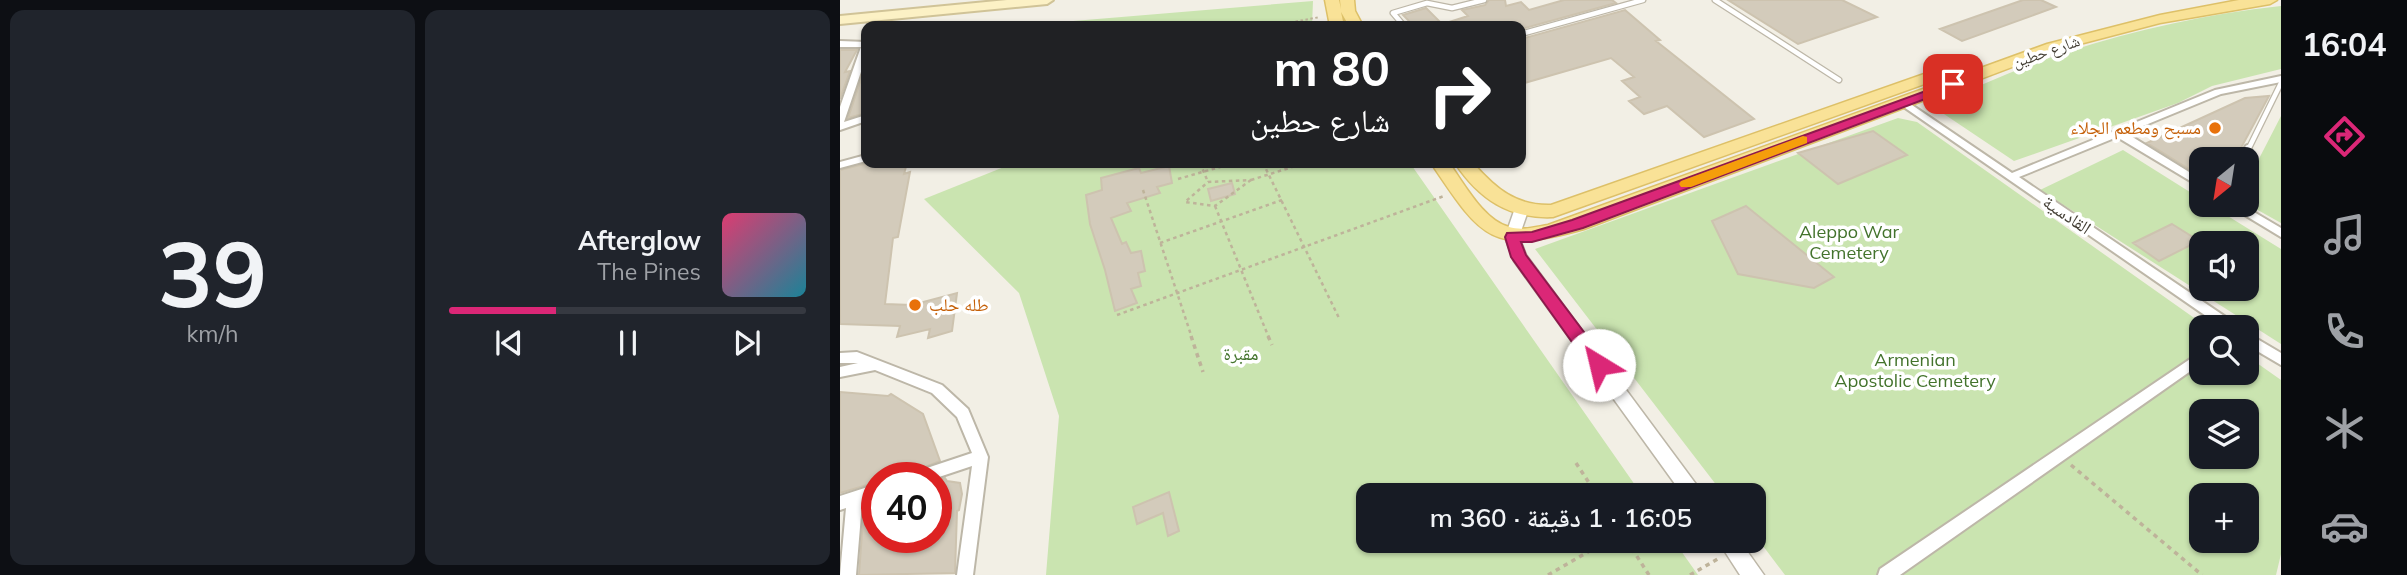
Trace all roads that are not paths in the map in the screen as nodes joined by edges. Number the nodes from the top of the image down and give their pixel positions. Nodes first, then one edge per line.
1 (969, 0) edge
2 (1047, 0) edge
3 (1346, 0) edge
4 (1485, 0) edge
5 (1643, 0) edge
6 (1715, 0) edge
7 (2188, 0) edge
8 (2270, 0) edge
9 (840, 13) edge
10 (840, 20) edge
11 (1353, 21) edge
12 (1400, 21) edge
13 (1526, 33) edge
14 (840, 44) edge
15 (861, 45) edge
16 (861, 60) edge
17 (1839, 80) dead end
18 (2281, 81) edge
19 (1903, 103) junction
20 (861, 120) edge
21 (840, 121) edge
22 (840, 127) edge
23 (2118, 133) junction
24 (2249, 147) edge
25 (861, 159) edge
26 (840, 165) edge
27 (1444, 168) edge
28 (1468, 168) edge
29 (2011, 177) junction
30 (2189, 177) edge
31 (1521, 211) junction
32 (2254, 217) edge
33 (2281, 233) edge
34 (1512, 237) junction
35 (2213, 315) edge
36 (2259, 346) edge
37 (840, 358) edge
38 (2281, 360) edge
39 (875, 365) junction
40 (2189, 365) edge
41 (840, 372) edge
42 (981, 457) junction
43 (952, 467) edge
44 (1685, 483) edge
45 (848, 501) edge
46 (1737, 553) edge
47 (848, 575) edge
48 (965, 575) edge
49 (1753, 575) edge
50 (1886, 575) edge

1 - 9 main road
2 - 10 main road
3 - 11 main road
4 - 12 lane
5 - 13 lane
6 - 17 lane
7 - 31 main road, شارع حطين
8 - 19 main road, شارع حطين
14 - 15 street
16 - 21 street
18 - 23 street
18 - 24 lane
19 - 29 street, القادسية
19 - 34 main road, شارع حطين
20 - 22 street
23 - 29 street
23 - 30 street
25 - 26 street
27 - 34 main road
28 - 31 main road
29 - 35 street, القادسية
31 - 34 street
32 - 33 street
34 - 44 street
36 - 38 street
37 - 39 street
39 - 41 street
39 - 42 street
40 - 50 street
42 - 43 street
42 - 48 street
45 - 47 street
46 - 49 street

